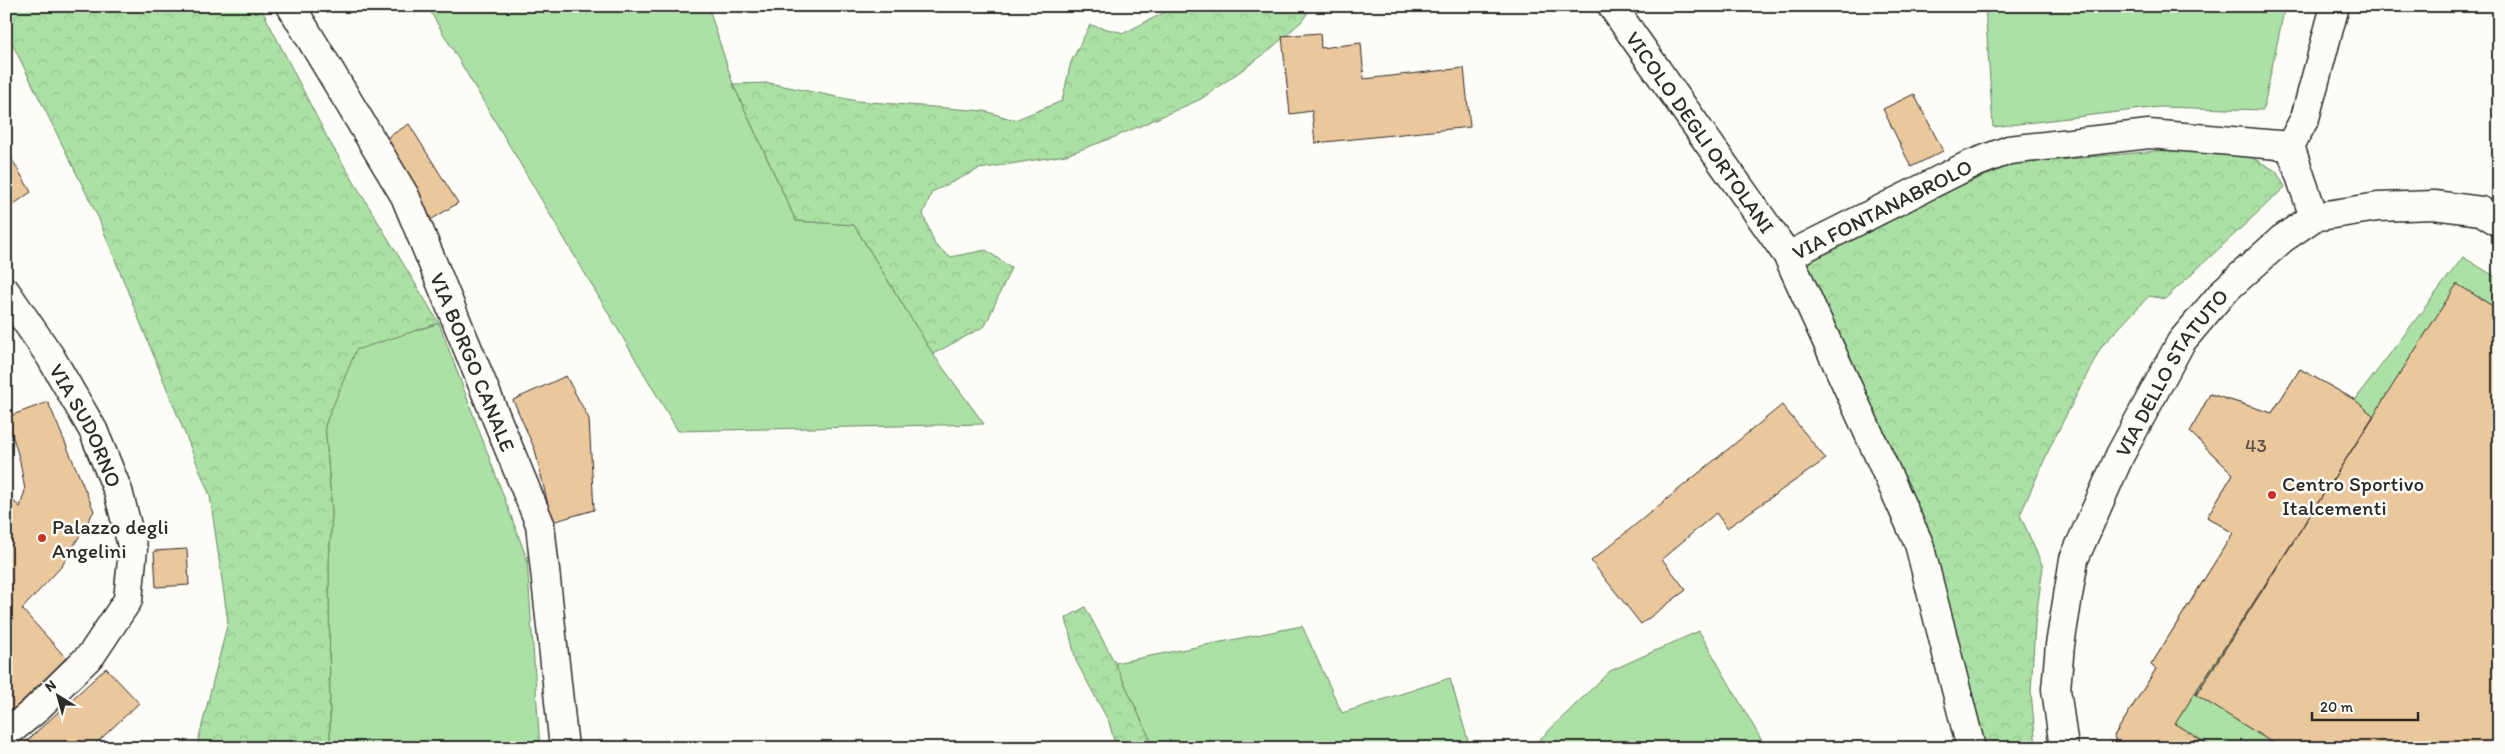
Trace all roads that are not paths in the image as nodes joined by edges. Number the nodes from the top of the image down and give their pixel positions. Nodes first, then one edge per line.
1 (291, 6) edge
2 (1612, 6) edge
3 (2335, 6) edge
4 (2290, 146) junction
5 (2314, 217) junction
6 (2499, 222) edge
7 (1788, 256) junction
8 (6, 292) edge
9 (6, 734) edge
10 (564, 748) edge
11 (1971, 748) edge
12 (2064, 748) edge

1 - 10 street, VIA BORGO CANALE
2 - 7 street, VICOLO DEGLI ORTOLANI
3 - 4 street
4 - 5 street
4 - 7 street, VIA FONTANABROLO
5 - 6 street, VIA DELLO STATUTO
5 - 12 street, VIA DELLO STATUTO
7 - 11 street, VIA FONTANABROLO
8 - 9 street, VIA SUDORNO

